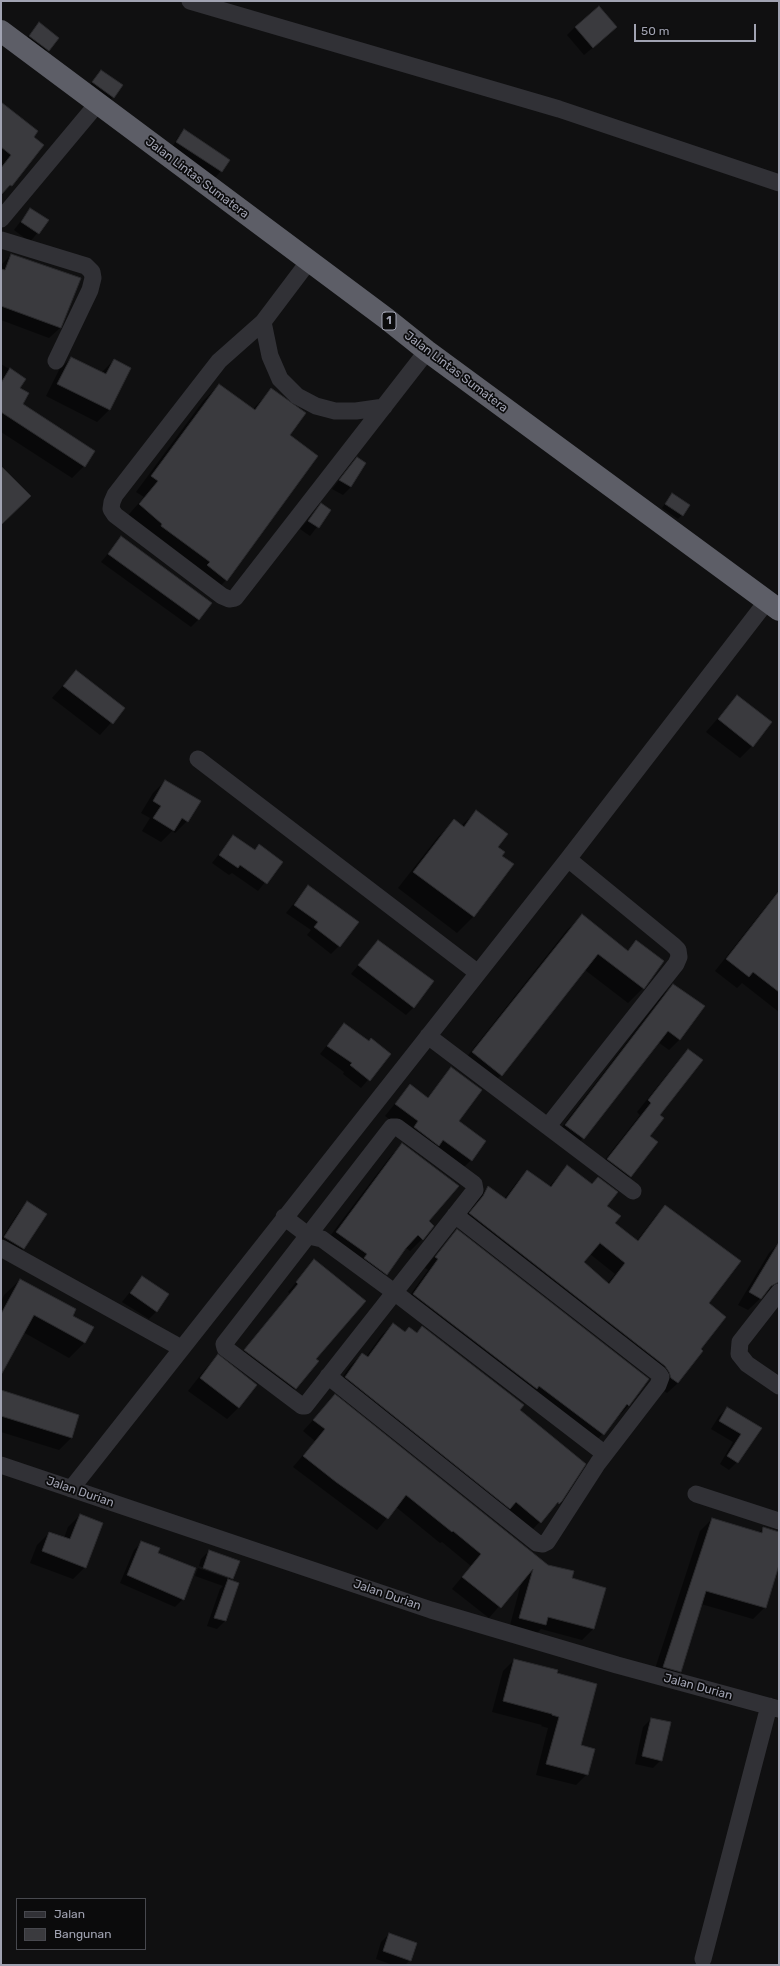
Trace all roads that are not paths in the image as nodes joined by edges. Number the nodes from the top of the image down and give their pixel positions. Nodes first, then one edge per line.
1 (190, 1) edge
2 (1, 31) edge
3 (98, 103) junction
4 (779, 183) edge
5 (1, 219) edge
6 (1, 240) edge
7 (309, 261) junction
8 (263, 322) junction
9 (427, 351) junction
10 (56, 361) dead end
11 (384, 407) junction
12 (773, 605) edge
13 (198, 759) dead end
14 (568, 859) junction
15 (478, 973) junction
16 (428, 1036) junction
17 (548, 1126) junction
18 (633, 1191) dead end
19 (455, 1215) junction
20 (284, 1217) junction
21 (309, 1236) junction
22 (1, 1248) edge
23 (779, 1292) edge
24 (390, 1297) junction
25 (181, 1348) junction
26 (328, 1376) junction
27 (779, 1386) edge
28 (602, 1458) junction
29 (1, 1465) edge
30 (71, 1489) junction
31 (696, 1494) dead end
32 (779, 1521) edge
33 (774, 1707) edge
34 (703, 1960) dead end

1 - 4 street
2 - 3 highway, Jalan Lintas Sumatera / 1
3 - 5 street
3 - 7 highway, Jalan Lintas Sumatera / 1
6 - 10 street
7 - 8 street
7 - 9 highway, Jalan Lintas Sumatera / 1
8 - 11 street
8 - 11 street
9 - 11 street
9 - 12 highway, Jalan Lintas Sumatera / 1
12 - 14 street
13 - 15 street
14 - 15 street
14 - 17 street
15 - 16 street
16 - 17 street
16 - 20 street
17 - 18 street
19 - 21 street
19 - 24 street
19 - 28 street
20 - 21 street
20 - 25 street
21 - 24 street
21 - 26 street
22 - 25 street
23 - 27 street
24 - 26 street
24 - 28 street
25 - 30 street
26 - 28 street
29 - 30 street, Jalan Durian
30 - 33 street, Jalan Durian
31 - 32 street
33 - 34 street

